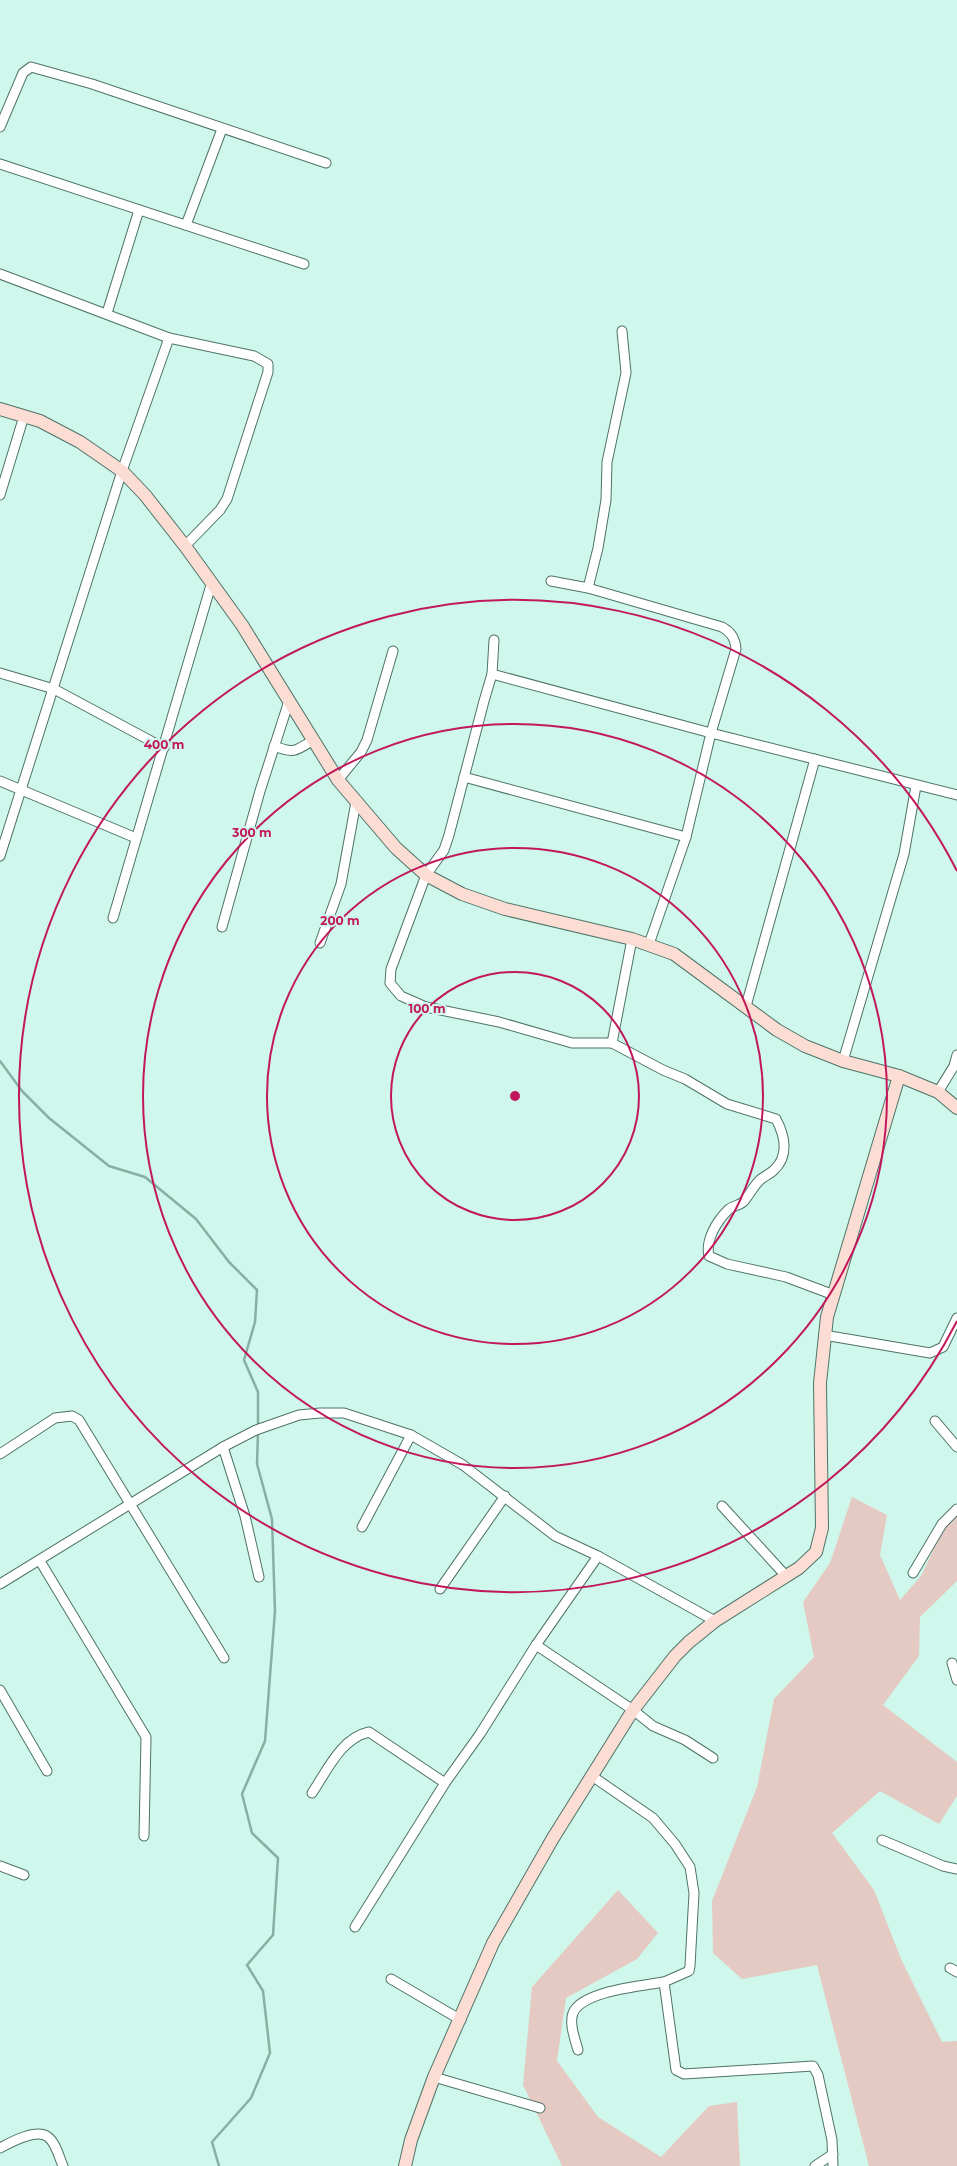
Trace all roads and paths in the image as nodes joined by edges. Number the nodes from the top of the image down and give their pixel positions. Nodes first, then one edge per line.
1 (0, 127) edge
2 (222, 129) junction
3 (326, 163) dead end
4 (0, 164) edge
5 (139, 210) junction
6 (186, 225) junction
7 (304, 264) dead end
8 (0, 274) edge
9 (107, 314) junction
10 (622, 331) dead end
11 (169, 338) junction
12 (0, 409) edge
13 (24, 416) junction
14 (122, 472) junction
15 (0, 495) edge
16 (185, 546) junction
17 (551, 581) dead end
18 (211, 585) junction
19 (588, 588) junction
20 (494, 640) dead end
21 (393, 651) dead end
22 (0, 673) edge
23 (492, 674) junction
24 (54, 689) junction
25 (289, 701) junction
26 (711, 733) junction
27 (314, 740) junction
28 (274, 746) junction
29 (164, 748) junction
30 (815, 759) junction
31 (464, 777) junction
32 (338, 780) junction
33 (0, 781) edge
34 (916, 786) junction
35 (21, 789) junction
36 (957, 795) edge
37 (356, 802) junction
38 (686, 837) junction
39 (136, 838) junction
40 (0, 856) edge
41 (426, 876) junction
42 (113, 918) dead end
43 (222, 927) dead end
44 (632, 939) junction
45 (320, 943) dead end
46 (649, 944) junction
47 (746, 1006) junction
48 (612, 1043) junction
49 (957, 1055) edge
50 (843, 1061) junction
51 (899, 1076) junction
52 (938, 1092) junction
53 (957, 1108) edge
54 (834, 1295) junction
55 (957, 1318) edge
56 (824, 1335) junction
57 (935, 1421) dead end
58 (411, 1435) junction
59 (223, 1447) junction
60 (957, 1447) edge
61 (0, 1454) edge
62 (505, 1496) junction
63 (129, 1504) junction
64 (722, 1506) dead end
65 (957, 1509) edge
66 (362, 1527) dead end
67 (598, 1556) junction
68 (40, 1561) junction
69 (913, 1573) dead end
70 (786, 1576) junction
71 (259, 1577) dead end
72 (1, 1581) edge
73 (440, 1589) dead end
74 (715, 1621) junction
75 (536, 1645) junction
76 (224, 1658) dead end
77 (952, 1663) dead end
78 (957, 1680) edge
79 (0, 1690) edge
80 (633, 1710) junction
81 (713, 1758) dead end
82 (47, 1771) dead end
83 (592, 1776) junction
84 (445, 1783) junction
85 (312, 1793) dead end
86 (144, 1836) dead end
87 (882, 1840) dead end
88 (0, 1866) edge
89 (957, 1869) edge
90 (24, 1875) dead end
91 (355, 1927) dead end
92 (391, 1980) dead end
93 (664, 1982) junction
94 (461, 2020) junction
95 (578, 2050) dead end
96 (434, 2077) junction
97 (540, 2108) dead end
98 (0, 2148) edge
99 (832, 2154) junction
100 (63, 2166) edge
101 (406, 2166) edge
102 (818, 2166) edge
103 (833, 2166) edge

1 - 2 street
2 - 3 street
2 - 6 street
4 - 5 street
5 - 6 street
5 - 9 street
6 - 7 street
8 - 9 street
9 - 11 street
10 - 19 street
11 - 14 street
11 - 16 street
12 - 13 street
13 - 14 street
13 - 15 street
14 - 16 street
14 - 24 street
16 - 18 street
17 - 19 street
18 - 25 street
18 - 29 street
19 - 26 street
20 - 23 street
21 - 32 street
22 - 24 street
23 - 26 street
23 - 31 street
24 - 29 street
24 - 35 street
25 - 27 street
25 - 28 street
26 - 30 street
26 - 38 street
27 - 28 street
27 - 32 street
28 - 43 street
29 - 39 street
30 - 34 street
30 - 47 street
31 - 38 street
31 - 41 street
32 - 37 street
33 - 35 street
34 - 36 street
34 - 50 street
35 - 39 street
35 - 40 street
37 - 41 street
37 - 45 street
38 - 46 street
39 - 42 street
41 - 44 street
41 - 48 street
44 - 46 street
44 - 48 street
46 - 47 street
47 - 50 street
48 - 54 street
49 - 52 street
50 - 51 street
51 - 52 street
51 - 54 street
52 - 53 street
54 - 56 street
55 - 56 street
56 - 70 street
57 - 60 street
58 - 59 street
58 - 62 street
58 - 66 street
59 - 63 street
59 - 71 street
61 - 63 street
62 - 67 street
62 - 73 street
63 - 68 street
63 - 76 street
64 - 70 street
65 - 69 street
67 - 74 street
67 - 75 street
68 - 72 street
68 - 86 street
70 - 74 street
74 - 80 street
75 - 80 street
75 - 84 street
77 - 78 street
79 - 82 street
80 - 81 street
80 - 83 street
83 - 93 street
83 - 94 street
84 - 85 street
84 - 91 street
87 - 89 street
88 - 90 street
92 - 94 street
93 - 95 street
93 - 99 street
94 - 96 street
96 - 97 street
96 - 101 street
98 - 100 street
99 - 102 street
99 - 103 street

